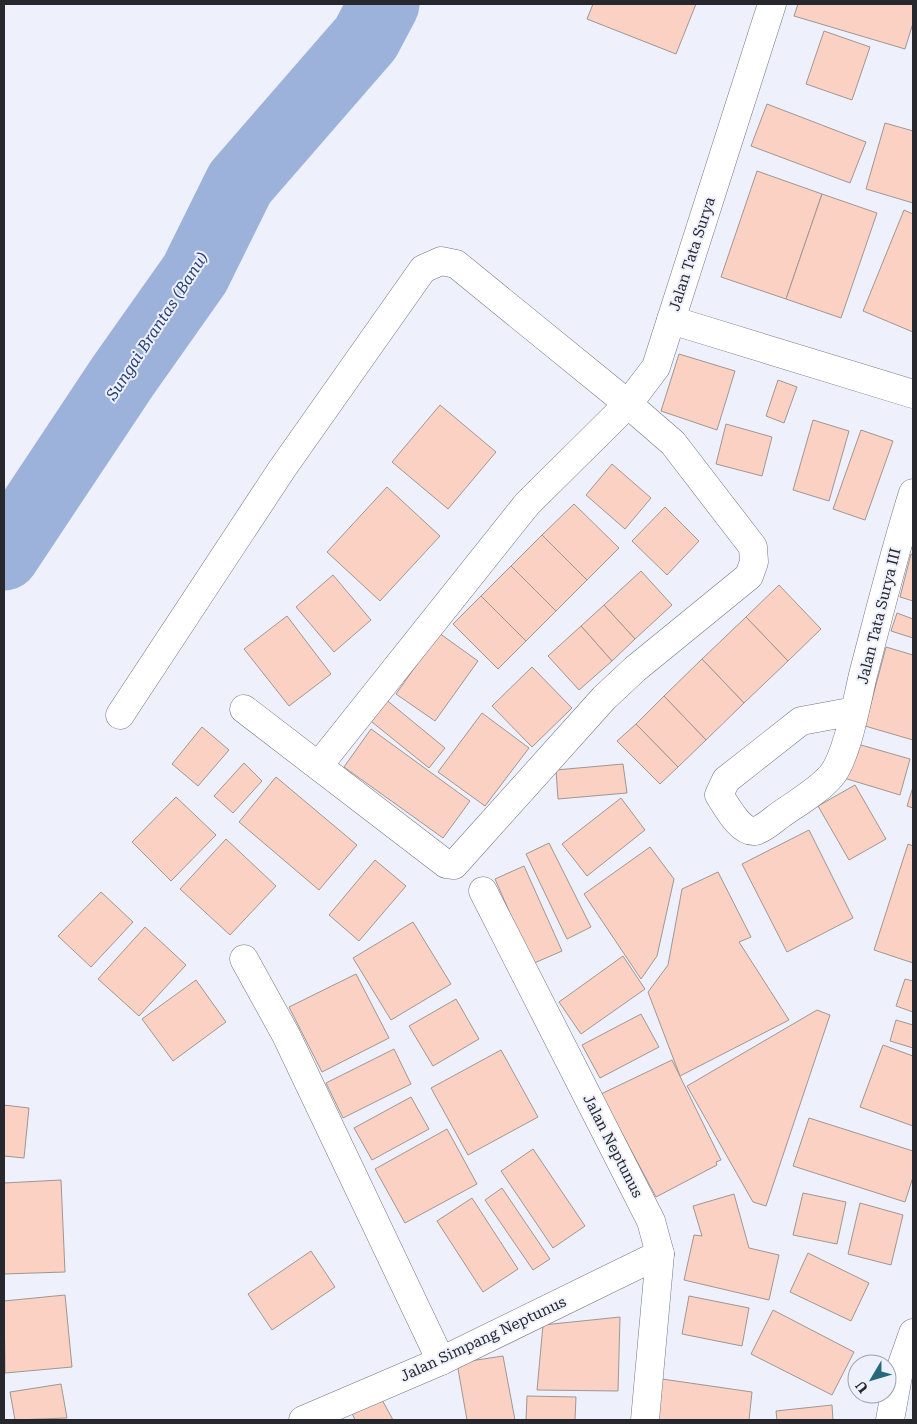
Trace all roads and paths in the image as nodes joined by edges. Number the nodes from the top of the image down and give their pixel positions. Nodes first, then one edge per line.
1 (772, 4) edge
2 (671, 320) junction
3 (913, 394) edge
4 (628, 404) junction
5 (913, 493) edge
6 (244, 709) dead end
7 (854, 711) junction
8 (120, 715) dead end
9 (319, 765) junction
10 (483, 891) dead end
11 (244, 959) dead end
12 (660, 1254) junction
13 (913, 1333) edge
14 (441, 1361) junction
15 (303, 1420) edge
16 (645, 1420) edge
17 (890, 1420) edge

1 - 2 street, Jalan Tata Surya
2 - 3 street, Jalan Tata Surya
2 - 4 street
4 - 8 street
4 - 9 street
4 - 9 street
5 - 7 street, Jalan Tata Surya III
6 - 9 street
7 - 7 street, Jalan Tata Surya III
10 - 12 street, Jalan Neptunus
11 - 14 street
12 - 14 street, Jalan Simpang Neptunus
12 - 16 street, Jalan Neptunus
13 - 17 street
14 - 15 street, Jalan Simpang Neptunus

